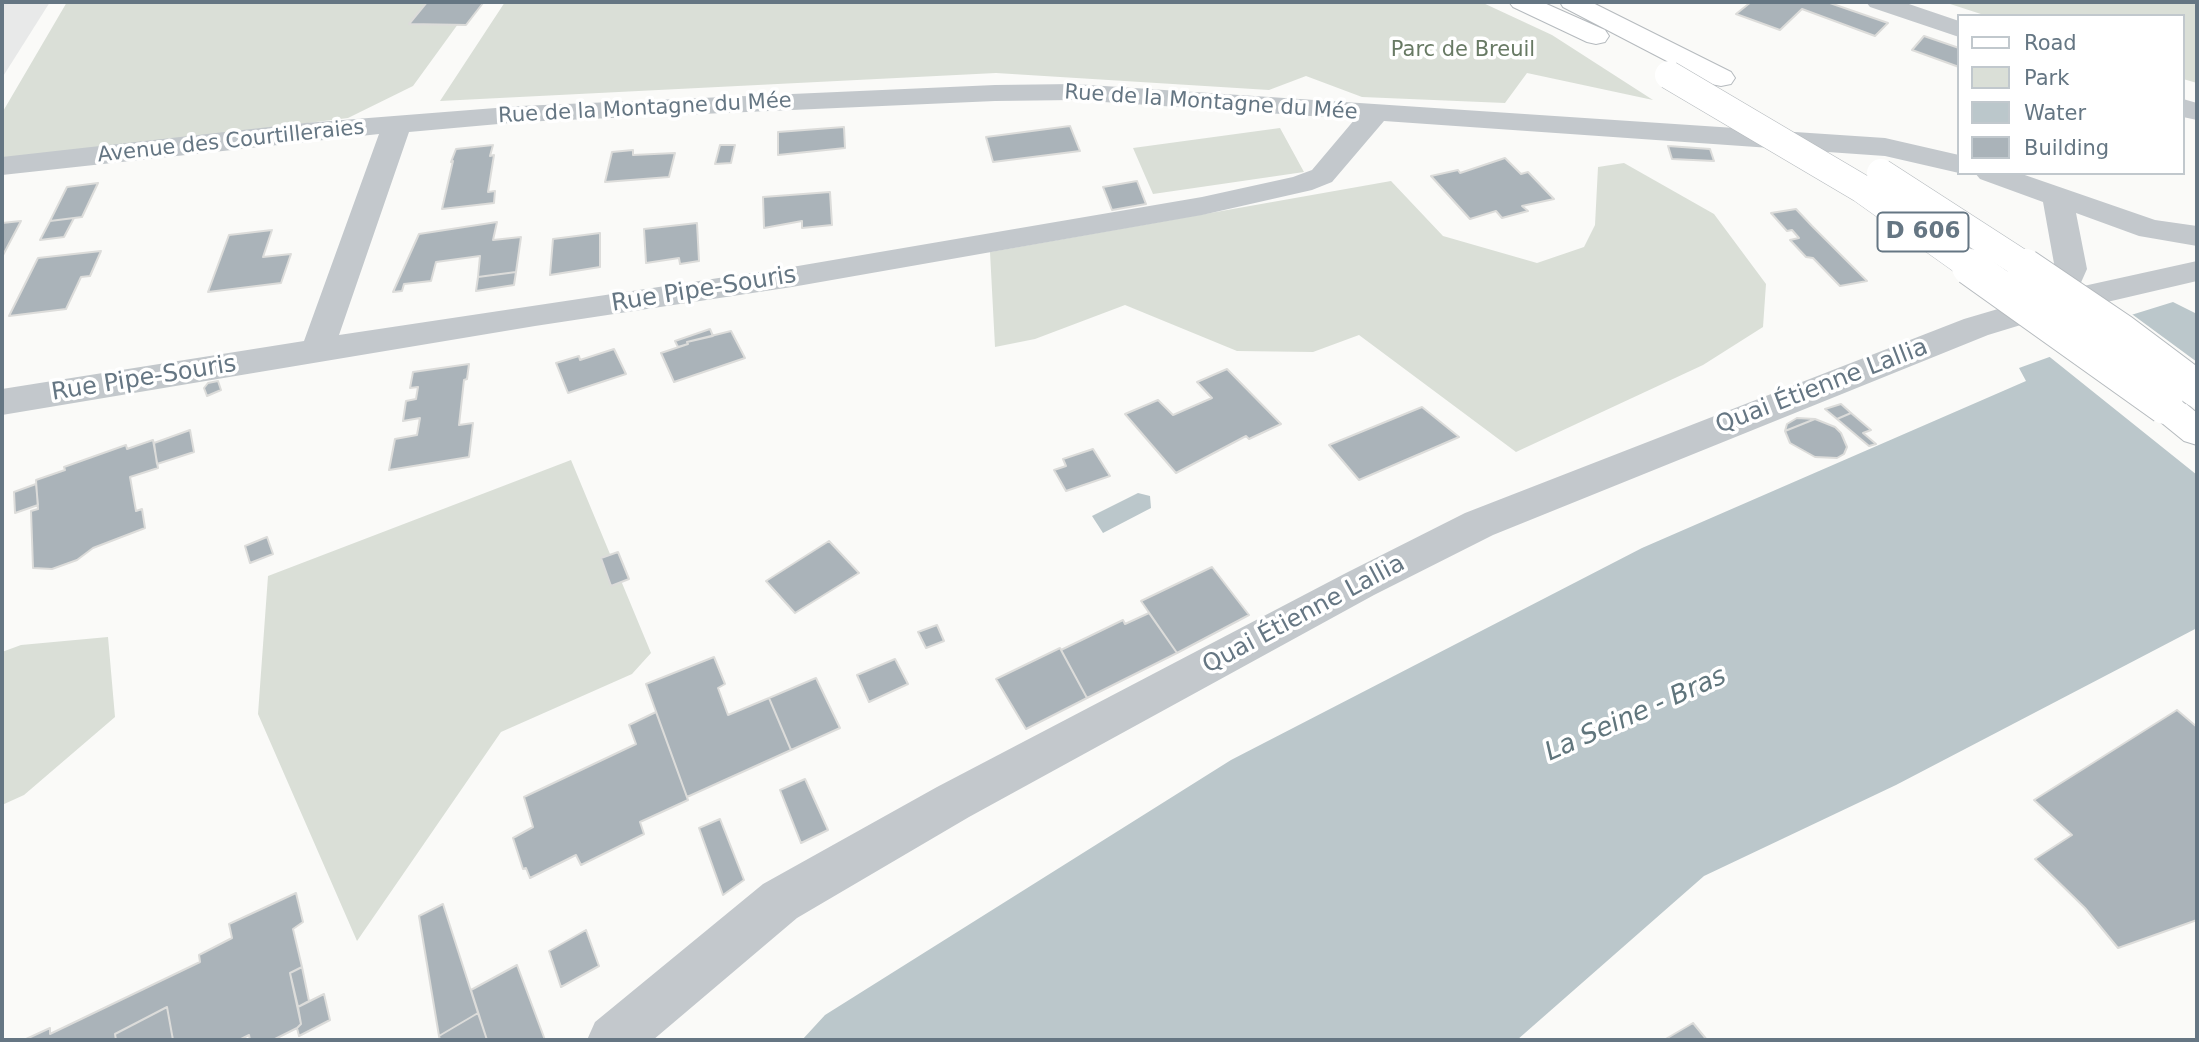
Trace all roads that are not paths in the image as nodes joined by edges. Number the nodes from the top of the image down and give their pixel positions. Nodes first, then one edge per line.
1 (1522, 2) edge
2 (1572, 2) edge
3 (1879, 2) edge
4 (1958, 29) edge
5 (1375, 114) junction
6 (461, 120) joint
7 (397, 125) junction
8 (1958, 164) edge
9 (2, 166) edge
10 (1995, 175) edge
11 (2058, 199) junction
12 (2128, 222) junction
13 (2197, 236) edge
14 (2197, 271) edge
15 (2148, 284) junction
16 (2055, 303) junction
17 (317, 351) junction
18 (2197, 389) edge
19 (2, 402) edge
20 (2197, 432) edge
21 (613, 1040) edge

1 - 20 main road, D 606, bridge
2 - 18 main road, D 606, bridge
3 - 4 street
5 - 6 street, Rue de la Montagne du Mée
5 - 8 street, Rue de la Montagne du Mée
5 - 17 street, Rue Pipe-Souris
6 - 7 street, Avenue des Courtilleraies
7 - 9 street, Avenue des Courtilleraies
7 - 17 street
10 - 11 street
11 - 12 street
11 - 16 street
12 - 13 street
12 - 15 street
14 - 15 street, Quai Étienne Lallia
15 - 16 street, Quai Étienne Lallia
16 - 21 street, Quai Étienne Lallia
17 - 19 street, Rue Pipe-Souris

